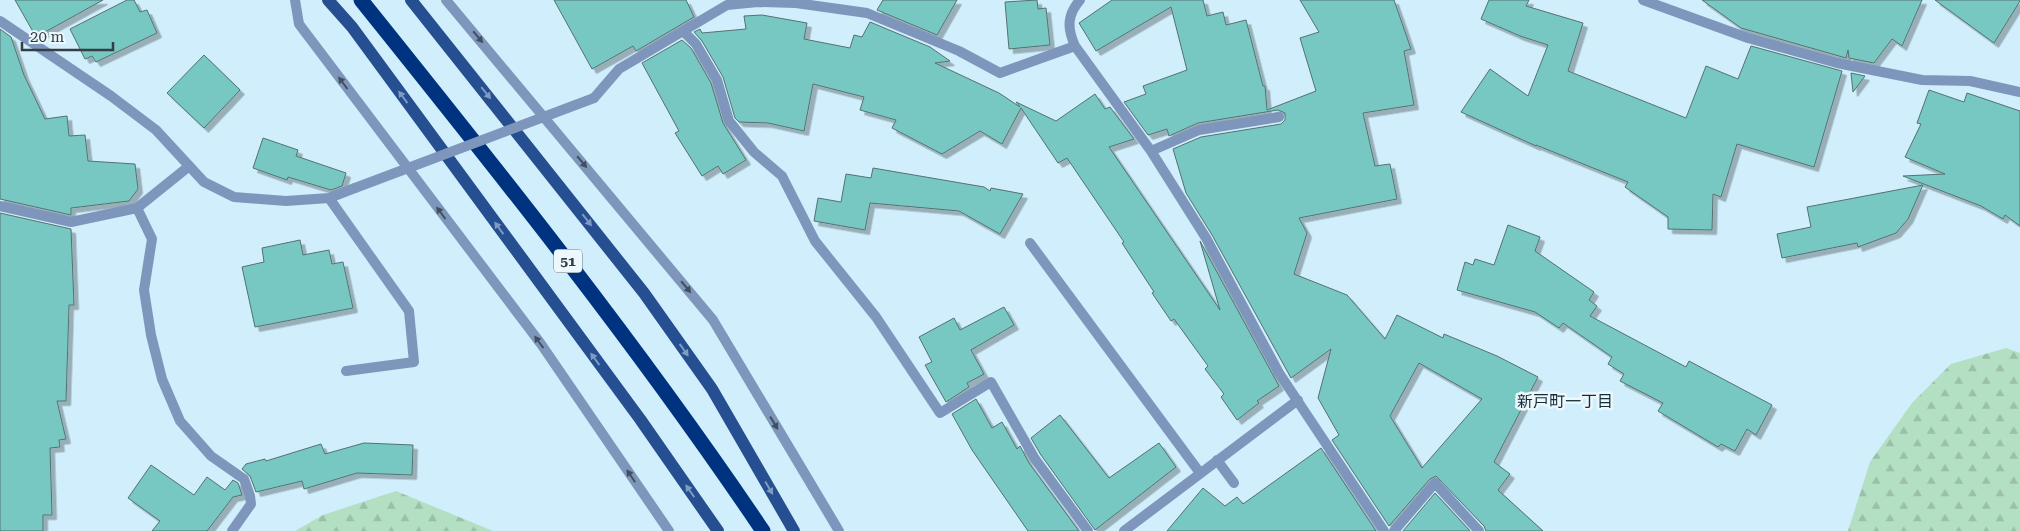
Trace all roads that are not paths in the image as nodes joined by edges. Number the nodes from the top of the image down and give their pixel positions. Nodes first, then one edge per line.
1 (295, 0) edge
2 (328, 0) edge
3 (361, 0) edge
4 (411, 0) edge
5 (446, 0) edge
6 (1080, 0) edge
7 (1642, 0) edge
8 (0, 21) edge
9 (684, 32) junction
10 (1074, 46) junction
11 (2020, 92) edge
12 (1280, 117) dead end
13 (1151, 151) junction
14 (188, 167) junction
15 (329, 198) junction
16 (0, 206) edge
17 (137, 208) junction
18 (1030, 243) dead end
19 (346, 371) dead end
20 (1298, 400) junction
21 (1216, 460) junction
22 (1200, 473) junction
23 (1234, 483) dead end
24 (232, 531) edge
25 (669, 531) edge
26 (718, 531) edge
27 (763, 531) edge
28 (794, 531) edge
29 (838, 531) edge
30 (1088, 531) edge
31 (1124, 531) edge
32 (1384, 531) edge
33 (1394, 531) edge
34 (1479, 531) edge

25 -> 1 street
26 -> 2 main road, 51
3 - 27 highway, 51
4 -> 28 main road, 51
5 -> 29 street
6 - 10 street
7 - 11 street
8 - 14 street
9 - 10 street
9 - 15 street, bridge
9 - 30 street
10 - 13 street
12 - 13 street
13 - 20 street
14 - 15 street
14 - 17 street
15 - 19 street
16 - 17 street
17 - 24 street
18 - 22 street
20 - 21 street
20 - 32 street
21 - 22 street
21 - 23 street
22 - 31 street
33 - 34 street

